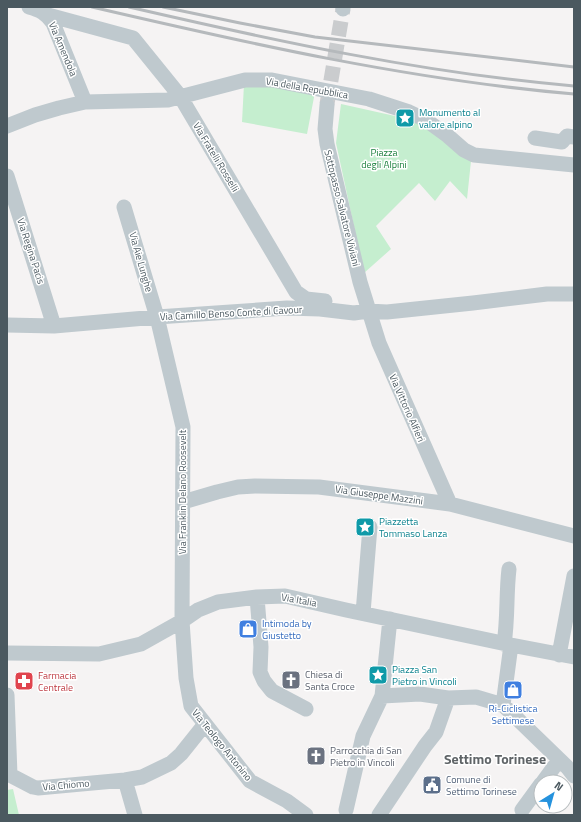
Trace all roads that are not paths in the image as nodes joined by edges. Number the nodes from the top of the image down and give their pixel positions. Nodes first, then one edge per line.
1 (28, 7) edge
2 (48, 15) junction
3 (180, 96) junction
4 (85, 102) junction
5 (327, 105) tunnel mouth
6 (7, 126) edge
7 (574, 137) edge
8 (535, 138) dead end
9 (574, 165) edge
10 (7, 176) edge
11 (124, 207) dead end
12 (296, 292) junction
13 (574, 294) edge
14 (290, 308) junction
15 (368, 311) junction
16 (157, 317) junction
17 (7, 325) edge
18 (54, 326) junction
19 (183, 502) junction
20 (450, 504) junction
21 (370, 527) dead end
22 (574, 536) edge
23 (509, 569) dead end
24 (574, 576) edge
25 (257, 597) junction
26 (363, 613) junction
27 (390, 619) junction
28 (182, 621) junction
29 (507, 645) junction
30 (7, 653) edge
31 (567, 656) edge
32 (7, 695) edge
33 (385, 696) junction
34 (448, 698) junction
35 (503, 705) junction
36 (306, 709) dead end
37 (205, 724) junction
38 (559, 760) junction
39 (549, 774) edge
40 (8, 775) edge
41 (574, 776) edge
42 (125, 780) junction
43 (533, 795) edge
44 (346, 810) dead end
45 (522, 810) dead end
46 (135, 815) edge
47 (306, 815) edge
48 (380, 815) edge

1 - 2 street, Via Amendola
2 - 3 street, Via Fratelli Rosselli
2 - 4 street, Via Amendola
3 - 4 street, Via della Repubblica
3 - 9 street, Via della Repubblica
3 - 12 street, Via Fratelli Rosselli
4 - 6 street, Via della Repubblica
5 - 15 street, Sottopasso Salvatore Viviani
7 - 8 street
10 - 18 street, Via Regina Pacis
11 - 16 street, Via Aie Lunghe
12 - 14 street
12 - 15 street
13 - 15 street, Via Camillo Benso Conte di Cavour
14 - 15 street, Via Camillo Benso Conte di Cavour
14 - 16 street, Via Camillo Benso Conte di Cavour
15 - 20 street, Via Vittorio Alfieri
16 - 18 street, Via Camillo Benso Conte di Cavour
16 - 19 street, Via Franklin Delano Roosevelt
17 - 18 street, Via Camillo Benso Conte di Cavour
19 - 20 street, Via Giuseppe Mazzini
19 - 28 street, Via Franklin Delano Roosevelt
20 - 22 street, Via Giuseppe Mazzini
21 - 26 street
23 - 29 street
24 - 31 street
25 - 26 street, Via Italia
25 - 28 street, Via Italia
25 - 36 street
26 - 27 street, Via Italia
27 - 29 street, Via Italia
27 - 33 street
28 - 30 street, Via Italia
28 - 37 street, Via Teologo Antonino
29 - 31 street, Via Italia
29 - 35 street
32 - 40 street, Via Chiomo
33 - 34 street
33 - 44 street
34 - 35 street
34 - 48 street
35 - 38 street
37 - 42 street, Via Chiomo
37 - 47 street, Via Teologo Antonino
38 - 39 street
38 - 41 street
40 - 42 street, Via Chiomo
42 - 46 street
43 - 45 street

